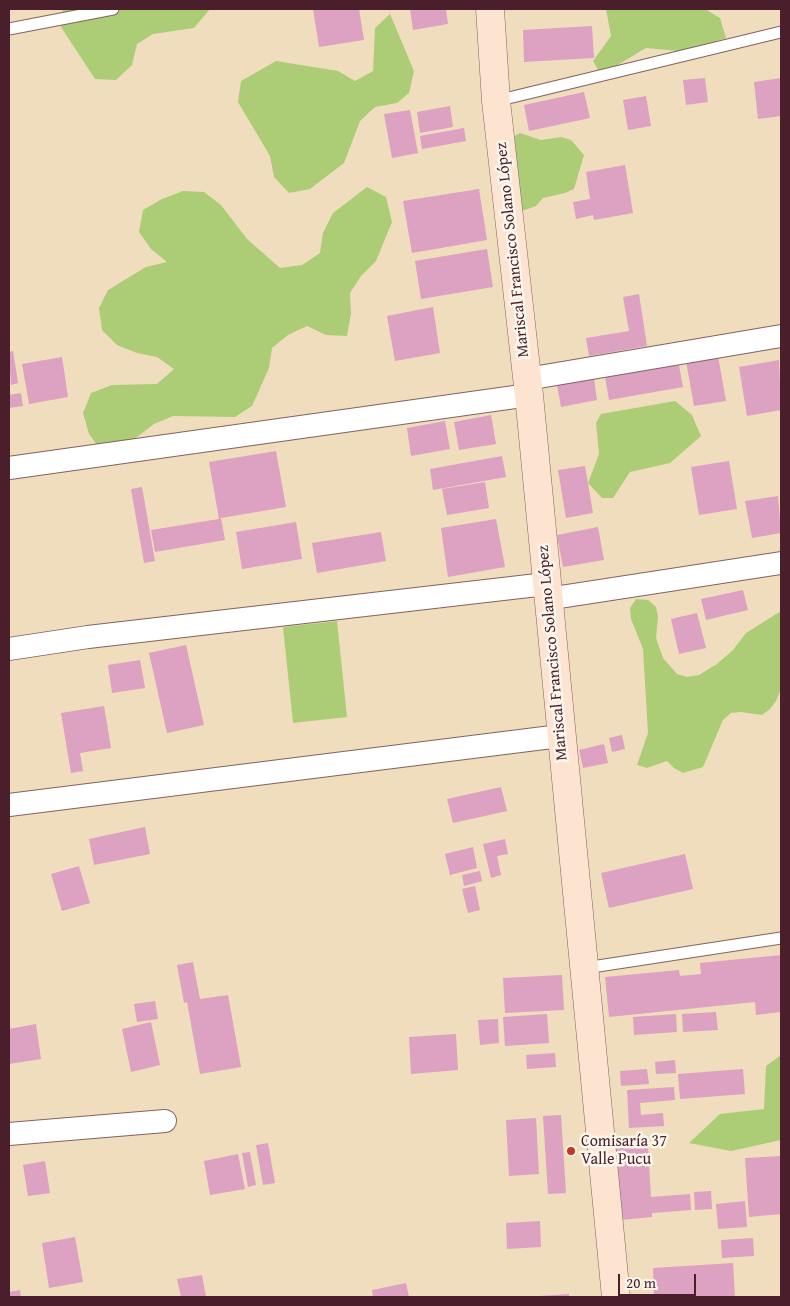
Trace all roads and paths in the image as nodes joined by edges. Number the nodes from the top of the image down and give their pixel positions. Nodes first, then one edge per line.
1 (113, 9) edge
2 (490, 9) edge
3 (9, 29) edge
4 (781, 32) edge
5 (496, 101) junction
6 (781, 336) edge
7 (528, 387) junction
8 (9, 468) edge
9 (781, 563) edge
10 (547, 592) junction
11 (9, 649) edge
12 (560, 736) junction
13 (9, 805) edge
14 (781, 938) edge
15 (583, 968) junction
16 (165, 1121) dead end
17 (9, 1134) edge
18 (616, 1297) edge

1 - 3 lane
2 - 5 main road, Mariscal Francisco Solano López
4 - 5 lane
5 - 7 main road, Mariscal Francisco Solano López
6 - 7 street
7 - 8 street
7 - 10 main road, Mariscal Francisco Solano López
9 - 10 street
10 - 11 street
10 - 12 main road, Mariscal Francisco Solano López
12 - 13 street
12 - 15 main road, Mariscal Francisco Solano López
14 - 15 lane
15 - 18 main road, Mariscal Francisco Solano López
16 - 17 street

